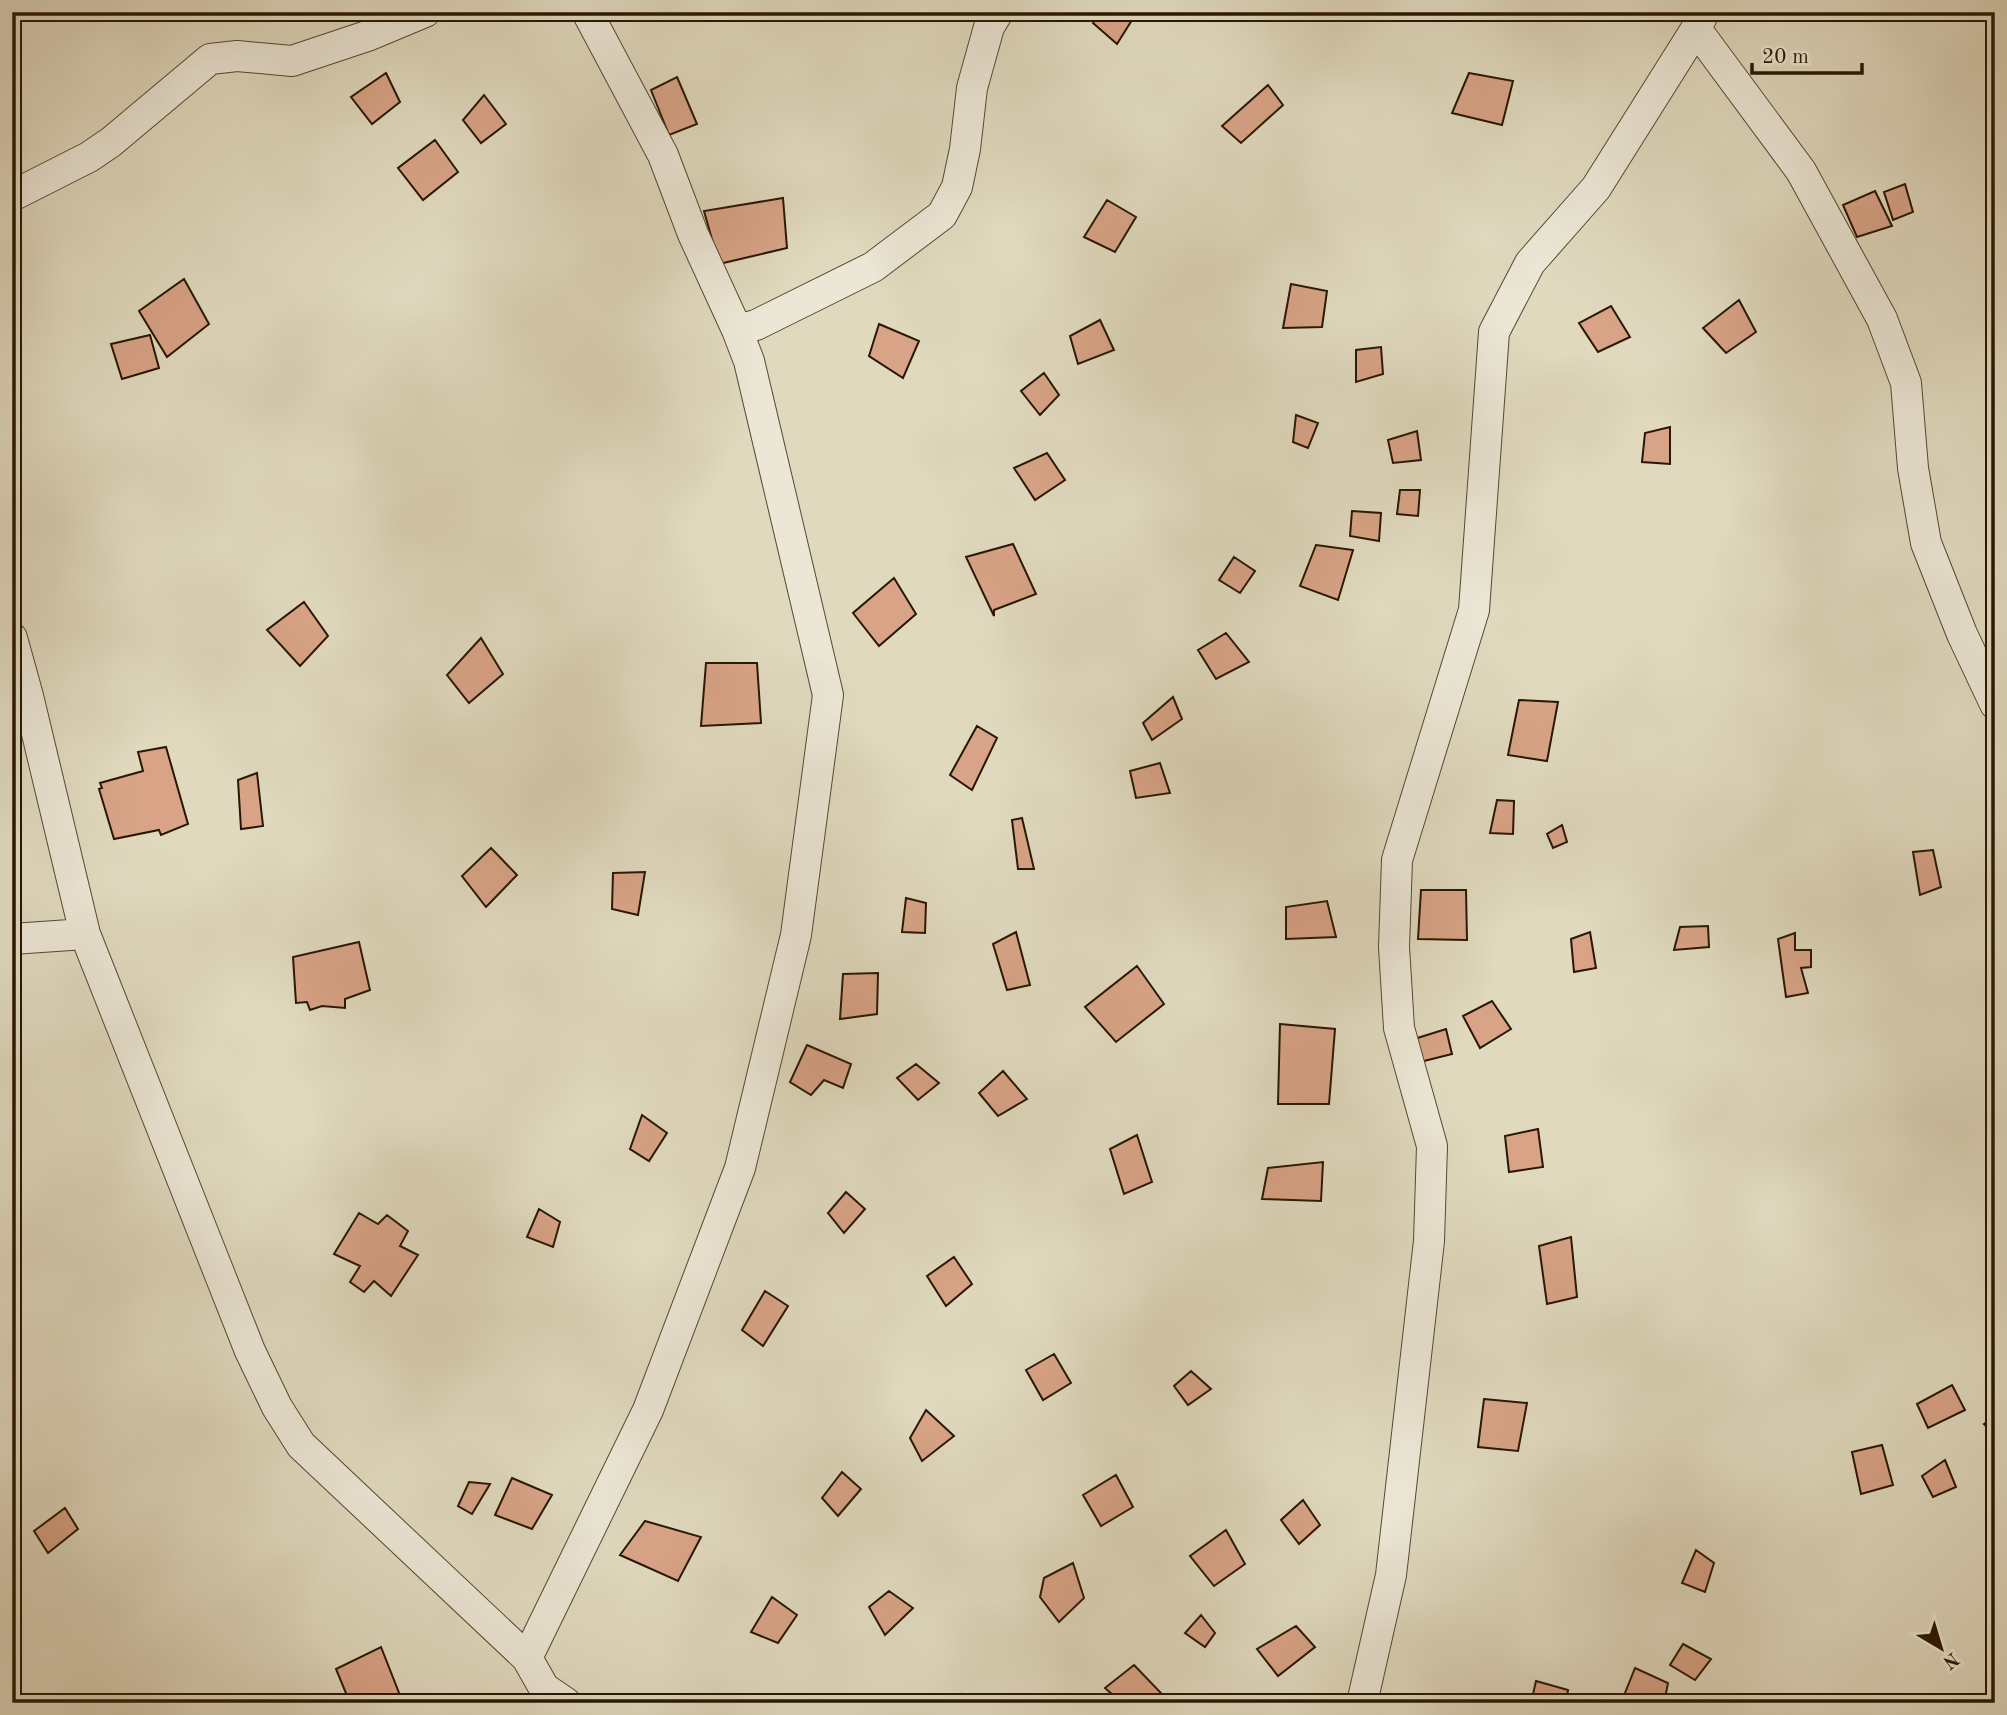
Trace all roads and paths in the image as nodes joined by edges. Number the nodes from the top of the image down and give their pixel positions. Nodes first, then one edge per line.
1 (425, 12) edge
2 (587, 12) edge
3 (998, 12) edge
4 (1700, 21) edge
5 (12, 196) edge
6 (737, 330) junction
7 (12, 638) edge
8 (1995, 704) edge
9 (85, 934) junction
10 (12, 939) edge
11 (527, 1658) junction
12 (550, 1698) edge
13 (1362, 1703) edge

1 - 5 street
2 - 6 street
3 - 6 street
4 - 8 street
4 - 13 street
6 - 11 street
7 - 9 street
9 - 10 street
9 - 11 street
11 - 12 street

